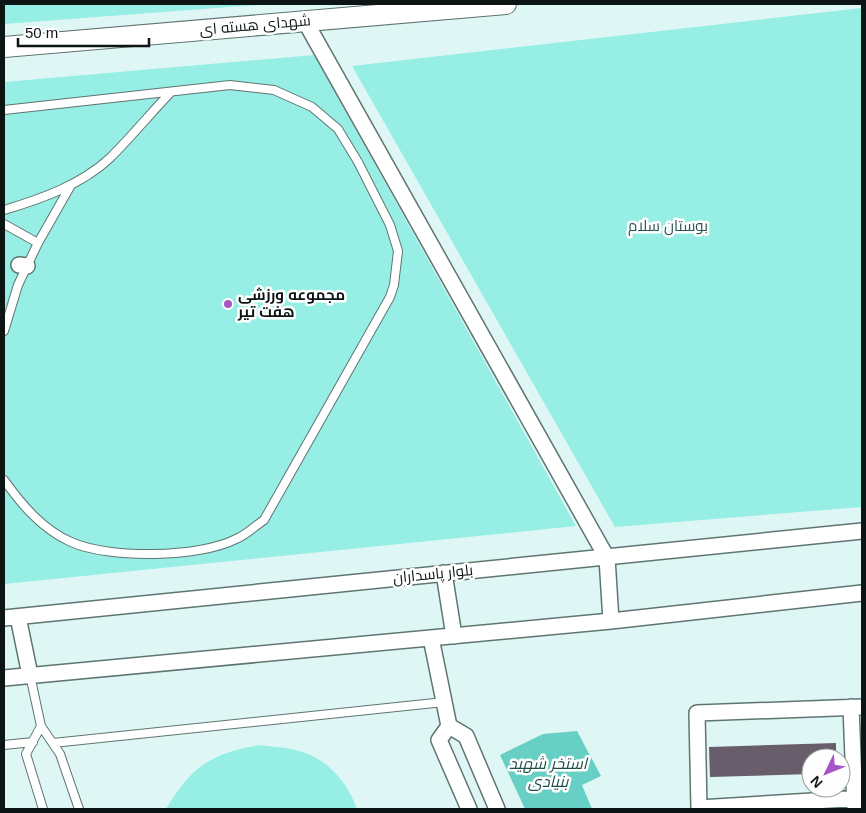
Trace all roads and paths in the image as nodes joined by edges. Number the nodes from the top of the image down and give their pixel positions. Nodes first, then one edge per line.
1 (506, 4) edge
2 (305, 21) junction
3 (4, 47) edge
4 (170, 92) junction
5 (4, 110) edge
6 (71, 185) junction
7 (4, 210) edge
8 (4, 224) edge
9 (38, 243) junction
10 (4, 331) edge
11 (4, 480) edge
12 (862, 531) edge
13 (607, 558) junction
14 (444, 573) junction
15 (862, 593) edge
16 (11, 618) edge
17 (611, 622) junction
18 (454, 636) junction
19 (431, 638) junction
20 (30, 675) junction
21 (4, 678) edge
22 (444, 702) junction
23 (857, 707) edge
24 (41, 726) junction
25 (449, 726) junction
26 (33, 742) junction
27 (53, 743) junction
28 (4, 745) edge
29 (858, 802) edge
30 (43, 809) edge
31 (79, 809) edge
32 (468, 809) edge
33 (497, 809) edge
34 (699, 809) edge

1 - 2 street, شهدای هسته ای
2 - 3 street, شهدای هسته ای
2 - 13 street
4 - 5 lane
4 - 6 lane
4 - 11 lane
6 - 7 lane
6 - 9 lane
8 - 9 lane
9 - 10 lane
12 - 13 street, بلوار پاسداران
13 - 14 street, بلوار پاسداران
13 - 17 street
14 - 16 street, بلوار پاسداران
14 - 18 street
15 - 17 street
16 - 20 street
17 - 18 street
18 - 19 street
19 - 20 street
19 - 22 street
20 - 21 street
20 - 24 lane
22 - 25 street
22 - 27 lane
23 - 29 street
23 - 34 street
24 - 26 lane
24 - 27 lane
25 - 32 street
25 - 33 street
26 - 28 lane
26 - 30 lane
27 - 31 lane
29 - 34 street

